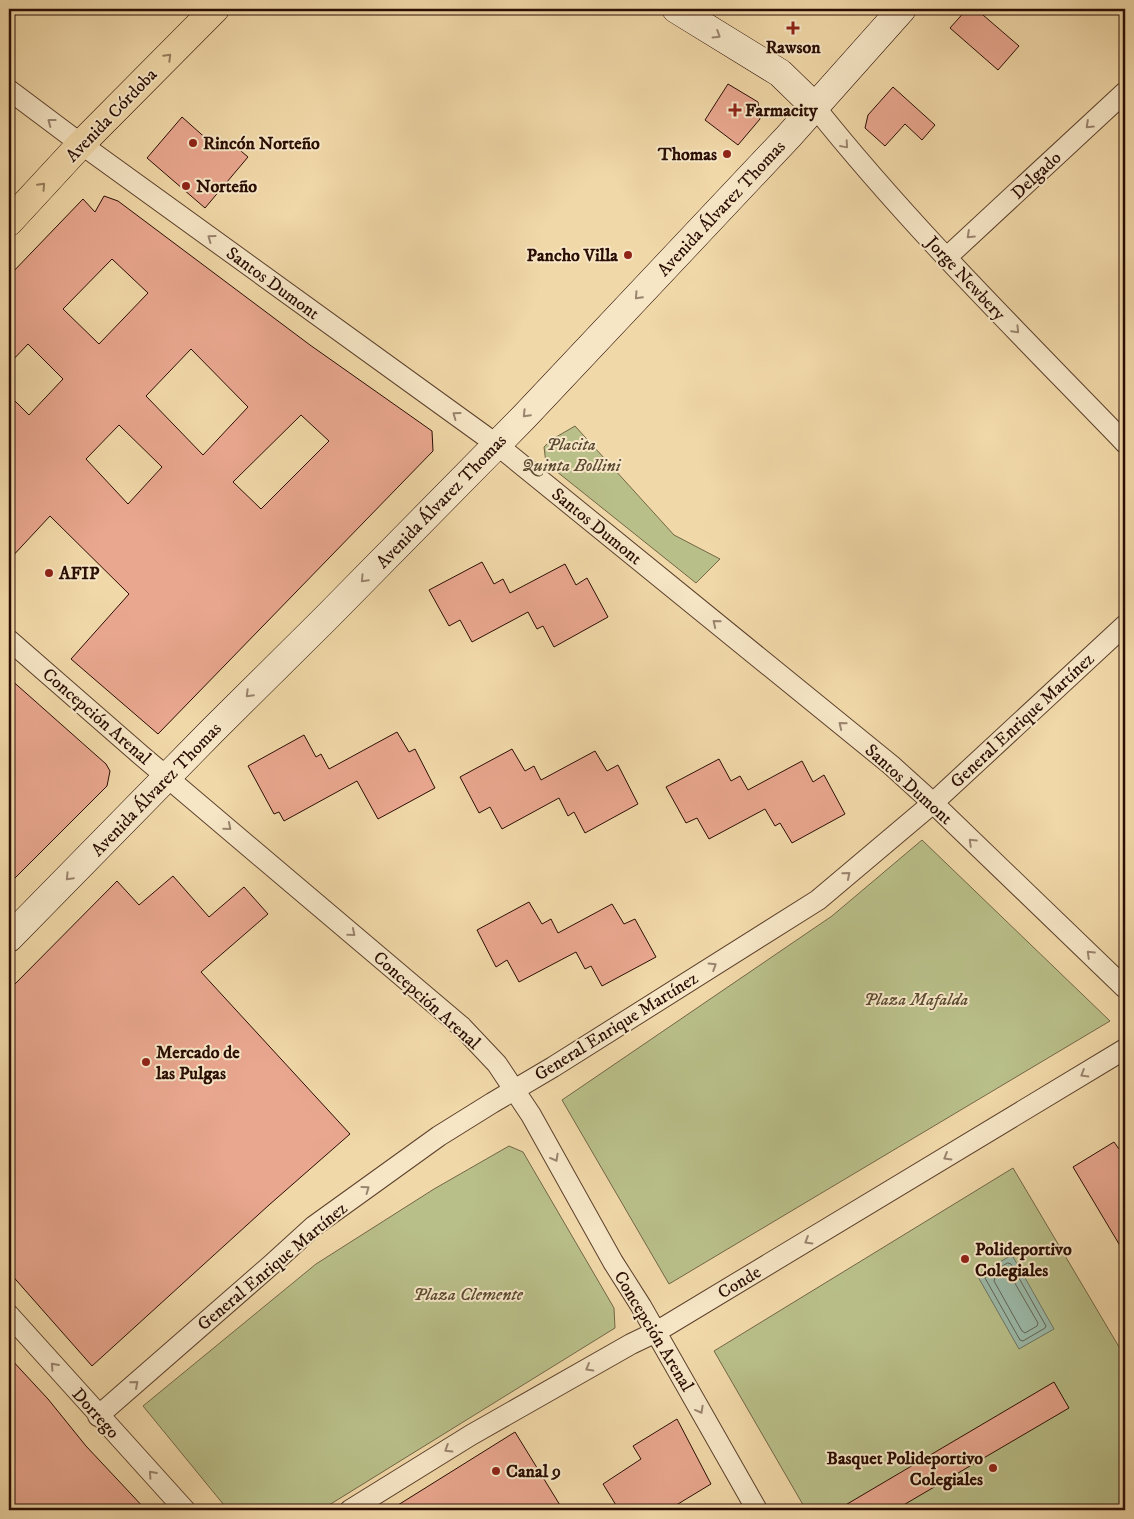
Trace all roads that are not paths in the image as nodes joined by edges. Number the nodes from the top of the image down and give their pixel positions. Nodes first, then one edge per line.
1 (215, 9) edge
2 (676, 9) edge
3 (902, 9) edge
4 (9, 90) edge
5 (1125, 92) edge
6 (815, 106) junction
7 (82, 144) junction
8 (9, 222) edge
9 (946, 258) junction
10 (1125, 442) edge
11 (496, 444) junction
12 (1125, 625) edge
13 (9, 640) edge
14 (168, 776) junction
15 (933, 803) junction
16 (9, 938) edge
17 (1125, 988) edge
18 (1125, 1049) edge
19 (514, 1090) junction
20 (9, 1315) edge
21 (656, 1332) junction
22 (98, 1416) junction
23 (185, 1510) edge
24 (350, 1510) edge
25 (757, 1510) edge

7 -> 1 main road, Avenida Córdoba
2 -> 6 main road
3 - 6 main road, Avenida Álvarez Thomas
7 -> 4 street, Santos Dumont
5 -> 9 street, Delgado
6 -> 9 street, Jorge Newbery
6 -> 11 main road, Avenida Álvarez Thomas
8 -> 7 main road, Avenida Córdoba
11 -> 7 street, Santos Dumont
9 -> 10 street, Jorge Newbery
11 -> 14 main road, Avenida Álvarez Thomas
15 -> 11 street, Santos Dumont
12 - 15 street, General Enrique Martínez
13 - 14 street, Concepción Arenal
14 -> 16 main road, Avenida Álvarez Thomas
14 -> 19 street, Concepción Arenal
17 -> 15 street, Santos Dumont
19 -> 15 street, General Enrique Martínez
18 -> 21 street, Conde
19 -> 21 street, Concepción Arenal
22 -> 19 street, General Enrique Martínez
22 -> 20 street, Dorrego
21 -> 24 street, Conde
21 -> 25 street, Concepción Arenal
23 -> 22 street, Dorrego

